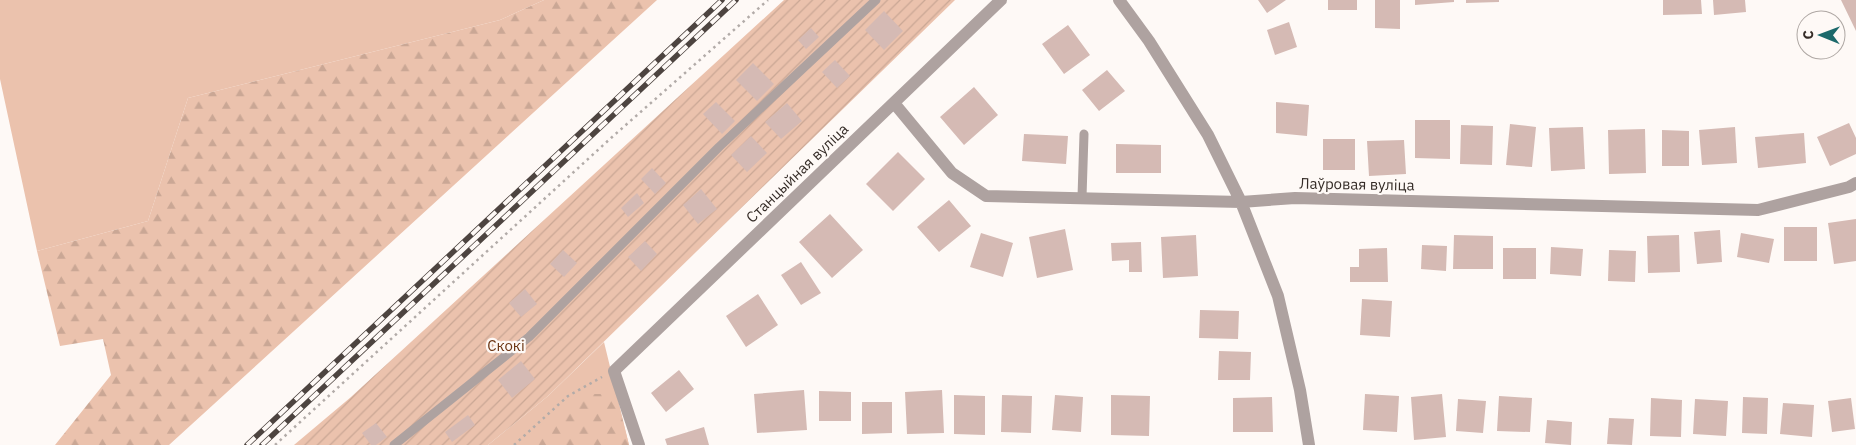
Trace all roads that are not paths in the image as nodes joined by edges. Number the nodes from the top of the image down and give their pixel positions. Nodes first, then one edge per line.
1 (876, 0) edge
2 (1001, 0) edge
3 (1119, 0) edge
4 (894, 103) junction
5 (1084, 134) dead end
6 (1856, 183) edge
7 (1082, 198) junction
8 (1241, 202) junction
9 (394, 445) edge
10 (639, 445) edge
11 (1309, 445) edge

1 - 9 lane
2 - 4 street, Станцыйная вуліца
3 - 8 street
4 - 7 street, Лаўровая вуліца
4 - 10 street, Станцыйная вуліца
5 - 7 lane
6 - 8 street, Лаўровая вуліца
7 - 8 street, Лаўровая вуліца
8 - 11 street

